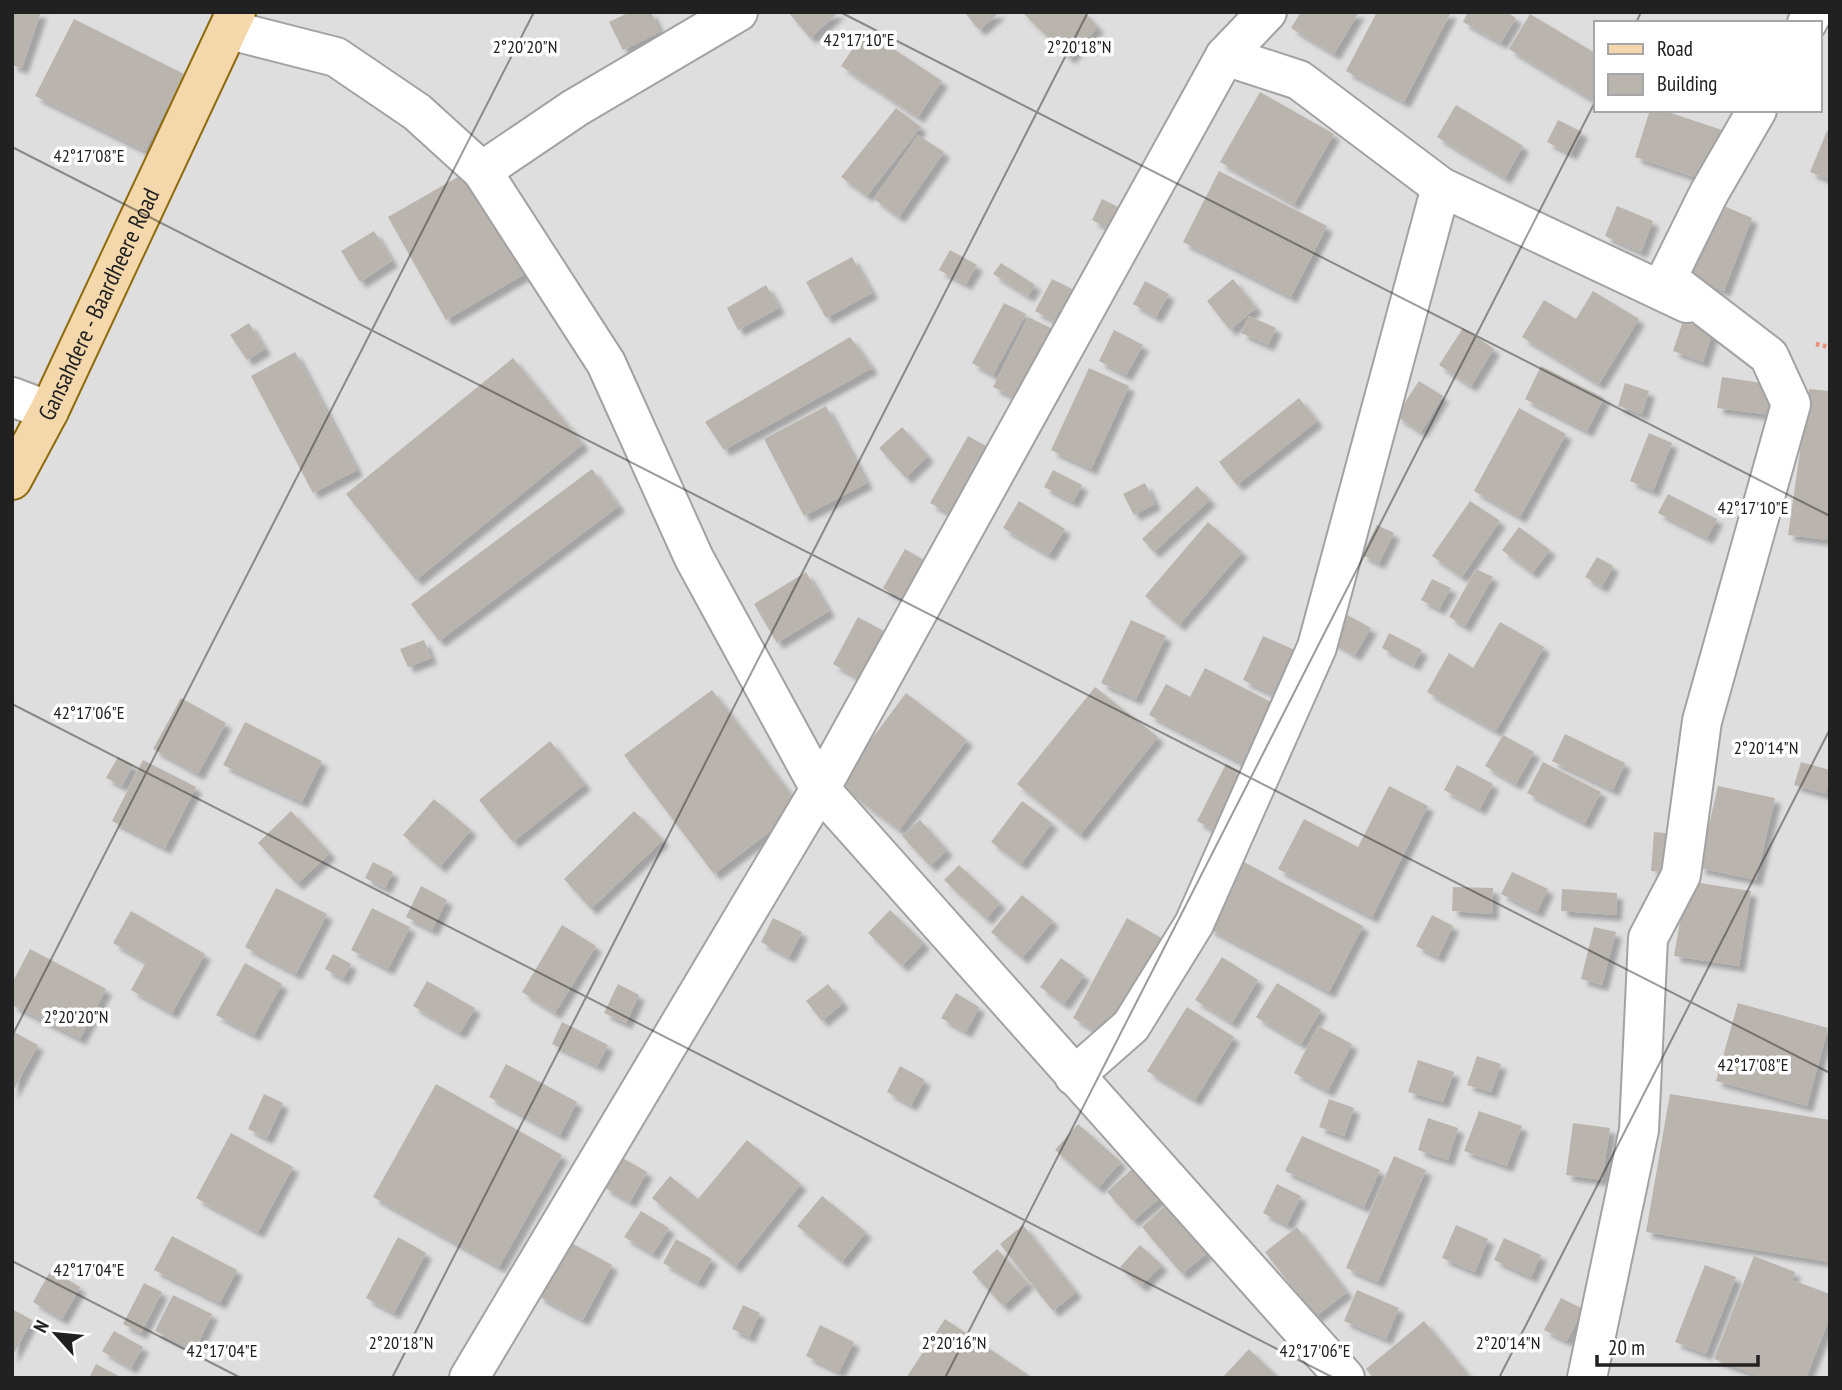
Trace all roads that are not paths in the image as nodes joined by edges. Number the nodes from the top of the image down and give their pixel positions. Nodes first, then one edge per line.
1 (738, 12) edge
2 (1264, 13) edge
3 (233, 21) edge
4 (1225, 56) junction
5 (1756, 112) edge
6 (482, 171) junction
7 (1441, 187) junction
8 (1730, 323) junction
9 (12, 397) edge
10 (49, 411) junction
11 (12, 480) edge
12 (820, 789) junction
13 (1074, 1076) junction
14 (469, 1378) edge
15 (1345, 1378) edge
16 (1587, 1378) edge

1 - 6 street
2 - 4 street
3 - 6 street
3 - 10 main road, Gansahdere - Baardheere Road
4 - 7 street
4 - 12 street
5 - 8 street
6 - 12 street
7 - 8 street
7 - 13 street
8 - 16 street
9 - 10 street
10 - 11 main road, Gansahdere - Baardheere Road
12 - 13 street
12 - 14 street
13 - 15 street

